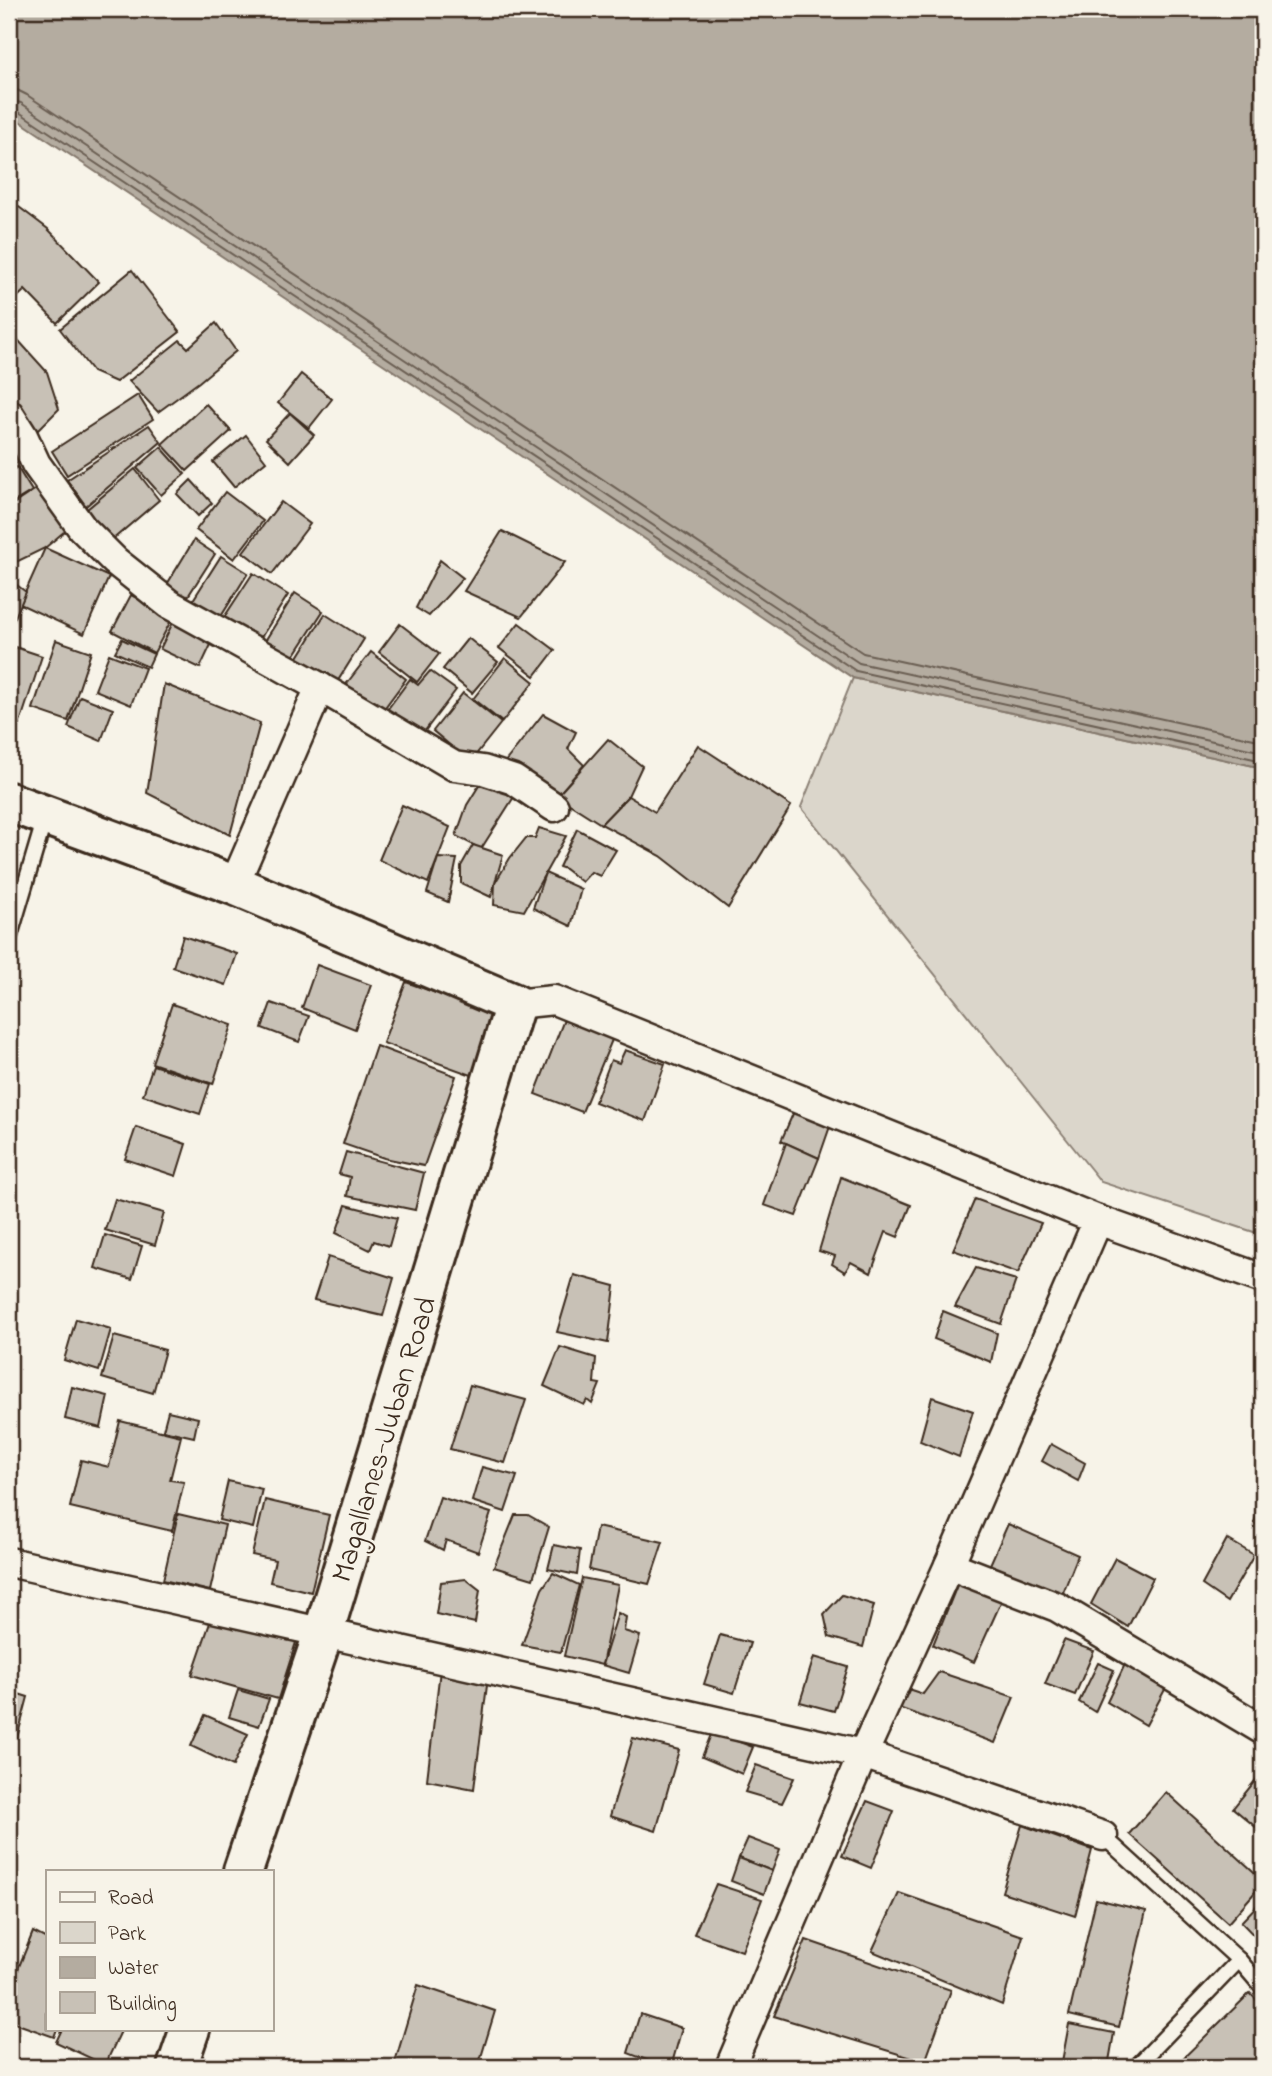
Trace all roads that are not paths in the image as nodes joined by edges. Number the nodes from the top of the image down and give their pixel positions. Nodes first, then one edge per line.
1 (9, 414) edge
2 (320, 687) junction
3 (9, 803) edge
4 (554, 807) dead end
5 (45, 817) junction
6 (234, 885) junction
7 (9, 939) edge
8 (515, 1004) junction
9 (1098, 1220) junction
10 (1263, 1279) edge
11 (9, 1562) edge
12 (949, 1565) junction
13 (323, 1634) junction
14 (1263, 1730) edge
15 (863, 1754) junction
16 (1103, 1836) joint
17 (243, 1870) edge
18 (1238, 1960) junction
19 (1263, 1988) edge
20 (190, 2030) edge
21 (177, 2067) edge
22 (730, 2067) edge
23 (1136, 2067) edge

1 - 2 street
2 - 4 street
2 - 6 street
3 - 5 main road
5 - 6 main road
5 - 7 lane
6 - 8 main road
8 - 9 street
8 - 13 main road, Magallanes-Juban Road
9 - 10 street
9 - 12 street
11 - 13 street
12 - 14 street
12 - 15 street
13 - 15 street
13 - 17 main road, Magallanes-Juban Road
15 - 16 street
15 - 22 street
16 - 18 lane
18 - 19 lane
18 - 23 lane
20 - 21 main road

